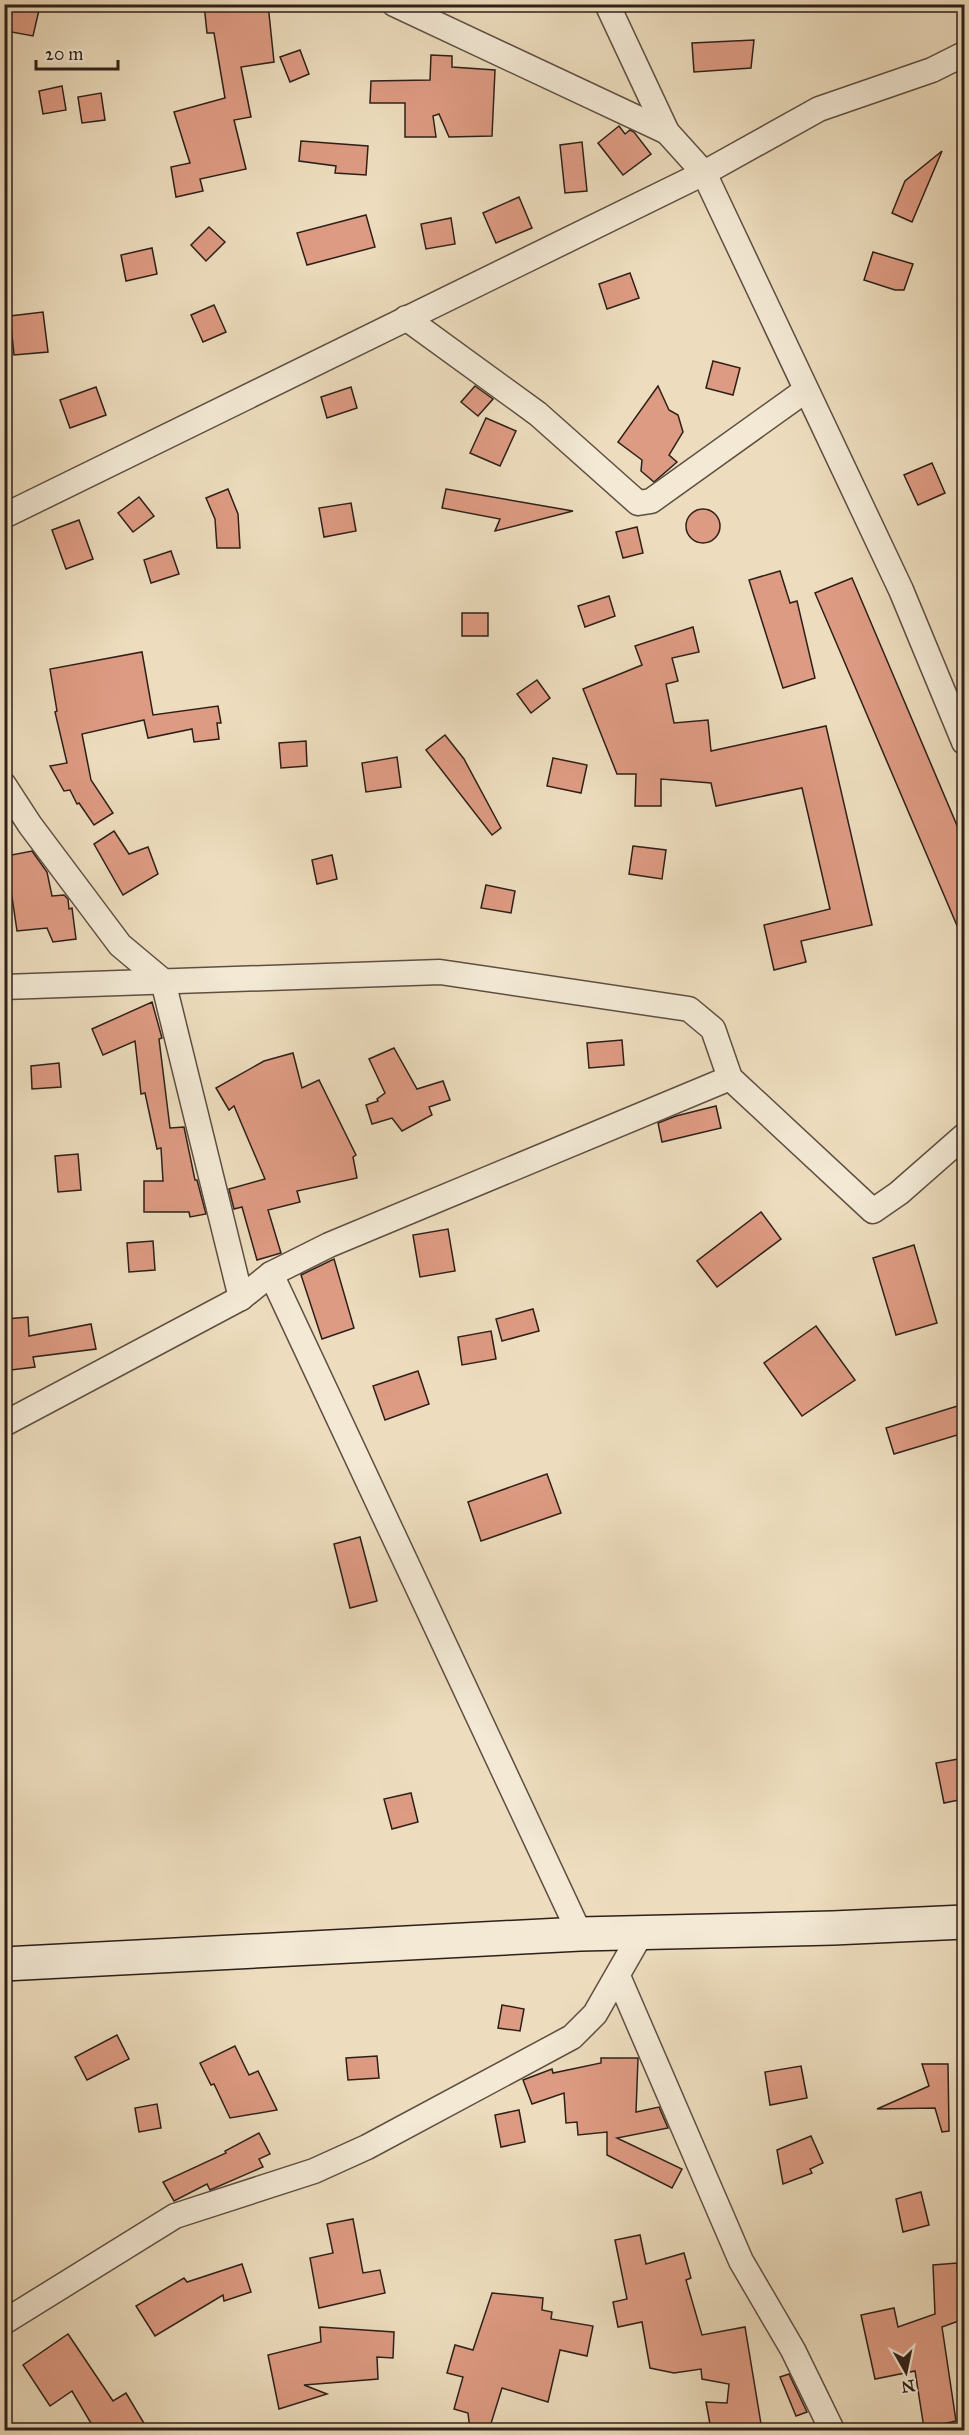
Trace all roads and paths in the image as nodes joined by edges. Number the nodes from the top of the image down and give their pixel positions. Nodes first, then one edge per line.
1 (394, 4) edge
2 (607, 4) edge
3 (964, 54) edge
4 (667, 132) junction
5 (704, 173) junction
6 (406, 318) junction
7 (806, 390) junction
8 (4, 516) edge
9 (964, 742) edge
10 (4, 785) edge
11 (163, 981) junction
12 (4, 987) edge
13 (730, 1078) junction
14 (964, 1136) edge
15 (271, 1274) junction
16 (241, 1298) junction
17 (4, 1424) edge
18 (964, 1922) edge
19 (642, 1932) junction
20 (580, 1934) junction
21 (4, 1964) edge
22 (618, 1976) junction
23 (4, 2322) edge
24 (832, 2430) edge

1 - 4 street
2 - 4 street
3 - 5 street
4 - 5 street
5 - 6 street
5 - 7 street
6 - 7 street
6 - 8 street
7 - 9 street
10 - 11 street
11 - 12 street
11 - 13 street
11 - 16 street
13 - 14 street
13 - 15 street
15 - 16 street
15 - 20 street
16 - 17 street
18 - 19 street
19 - 20 street
19 - 22 street
20 - 21 street
22 - 23 street
22 - 24 street

